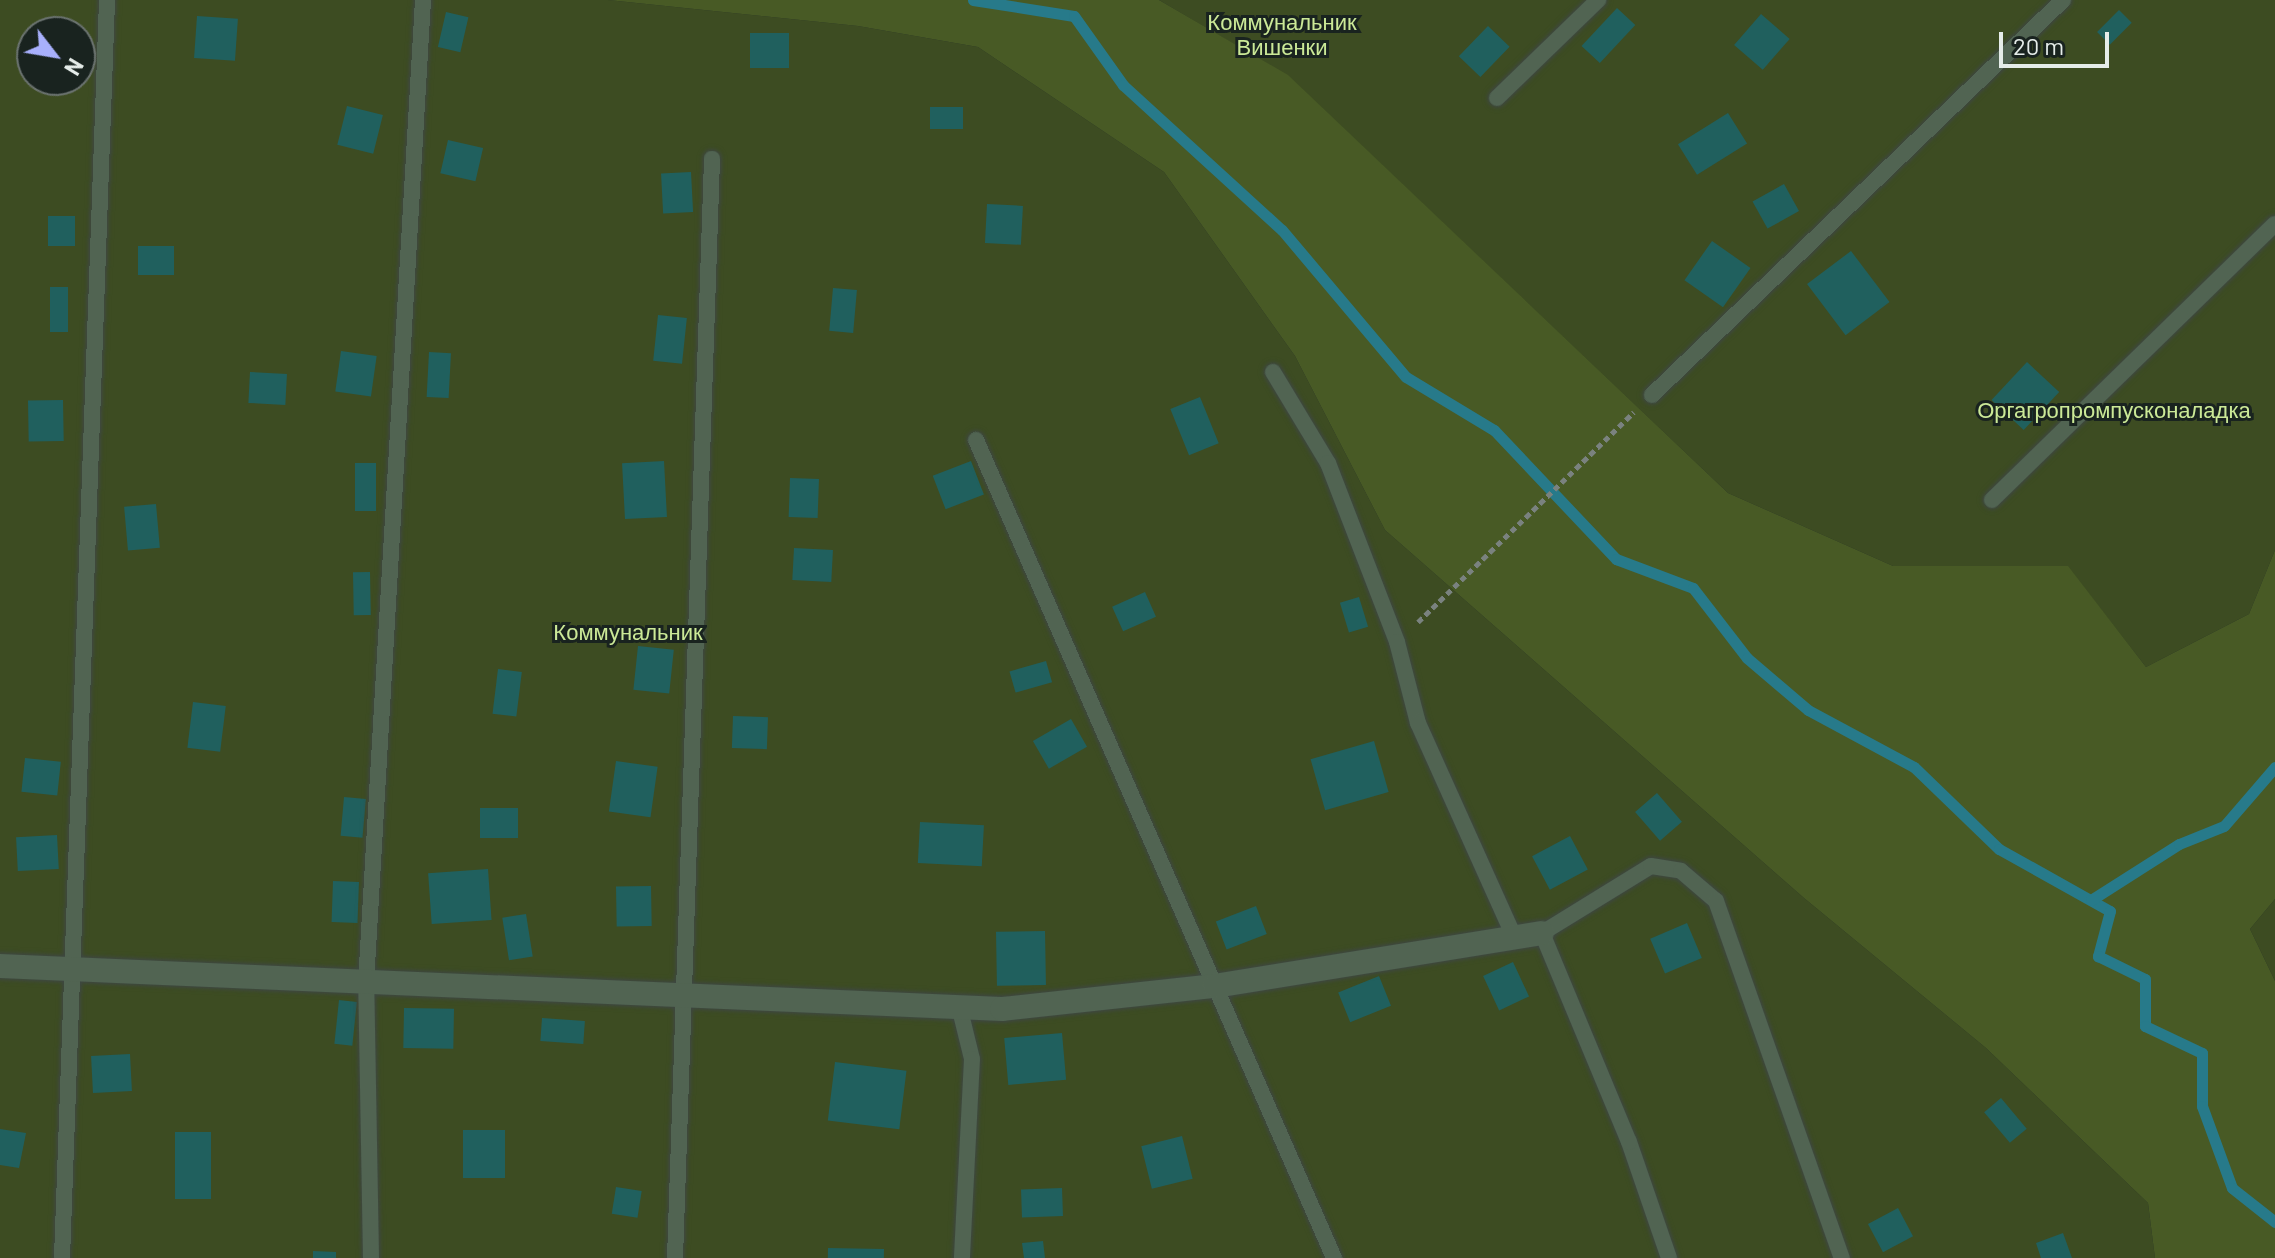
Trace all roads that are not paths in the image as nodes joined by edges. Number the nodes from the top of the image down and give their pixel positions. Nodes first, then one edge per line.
1 (107, 0) edge
2 (423, 0) edge
3 (1598, 0) edge
4 (2063, 0) edge
5 (1497, 98) dead end
6 (712, 159) dead end
7 (2275, 224) edge
8 (1273, 372) dead end
9 (1652, 395) road end
10 (976, 440) dead end
11 (1992, 500) dead end
12 (1542, 933) junction
13 (1514, 937) junction
14 (0, 966) edge
15 (69, 971) junction
16 (366, 983) junction
17 (1215, 986) junction
18 (680, 998) junction
19 (960, 1010) junction
20 (62, 1258) edge
21 (371, 1258) edge
22 (675, 1258) edge
23 (962, 1258) edge
24 (1334, 1258) edge
25 (1669, 1258) edge
26 (1842, 1258) edge

1 - 15 lane
2 - 16 lane
3 - 5 lane
4 - 9 lane
6 - 18 lane
7 - 11 lane
8 - 13 lane
10 - 17 lane
12 - 13 street
12 - 25 lane
12 - 26 lane
13 - 17 street
14 - 15 street
15 - 16 street
15 - 20 lane
16 - 18 street
16 - 21 lane
17 - 19 street
17 - 24 lane
18 - 19 street
18 - 22 lane
19 - 23 lane

